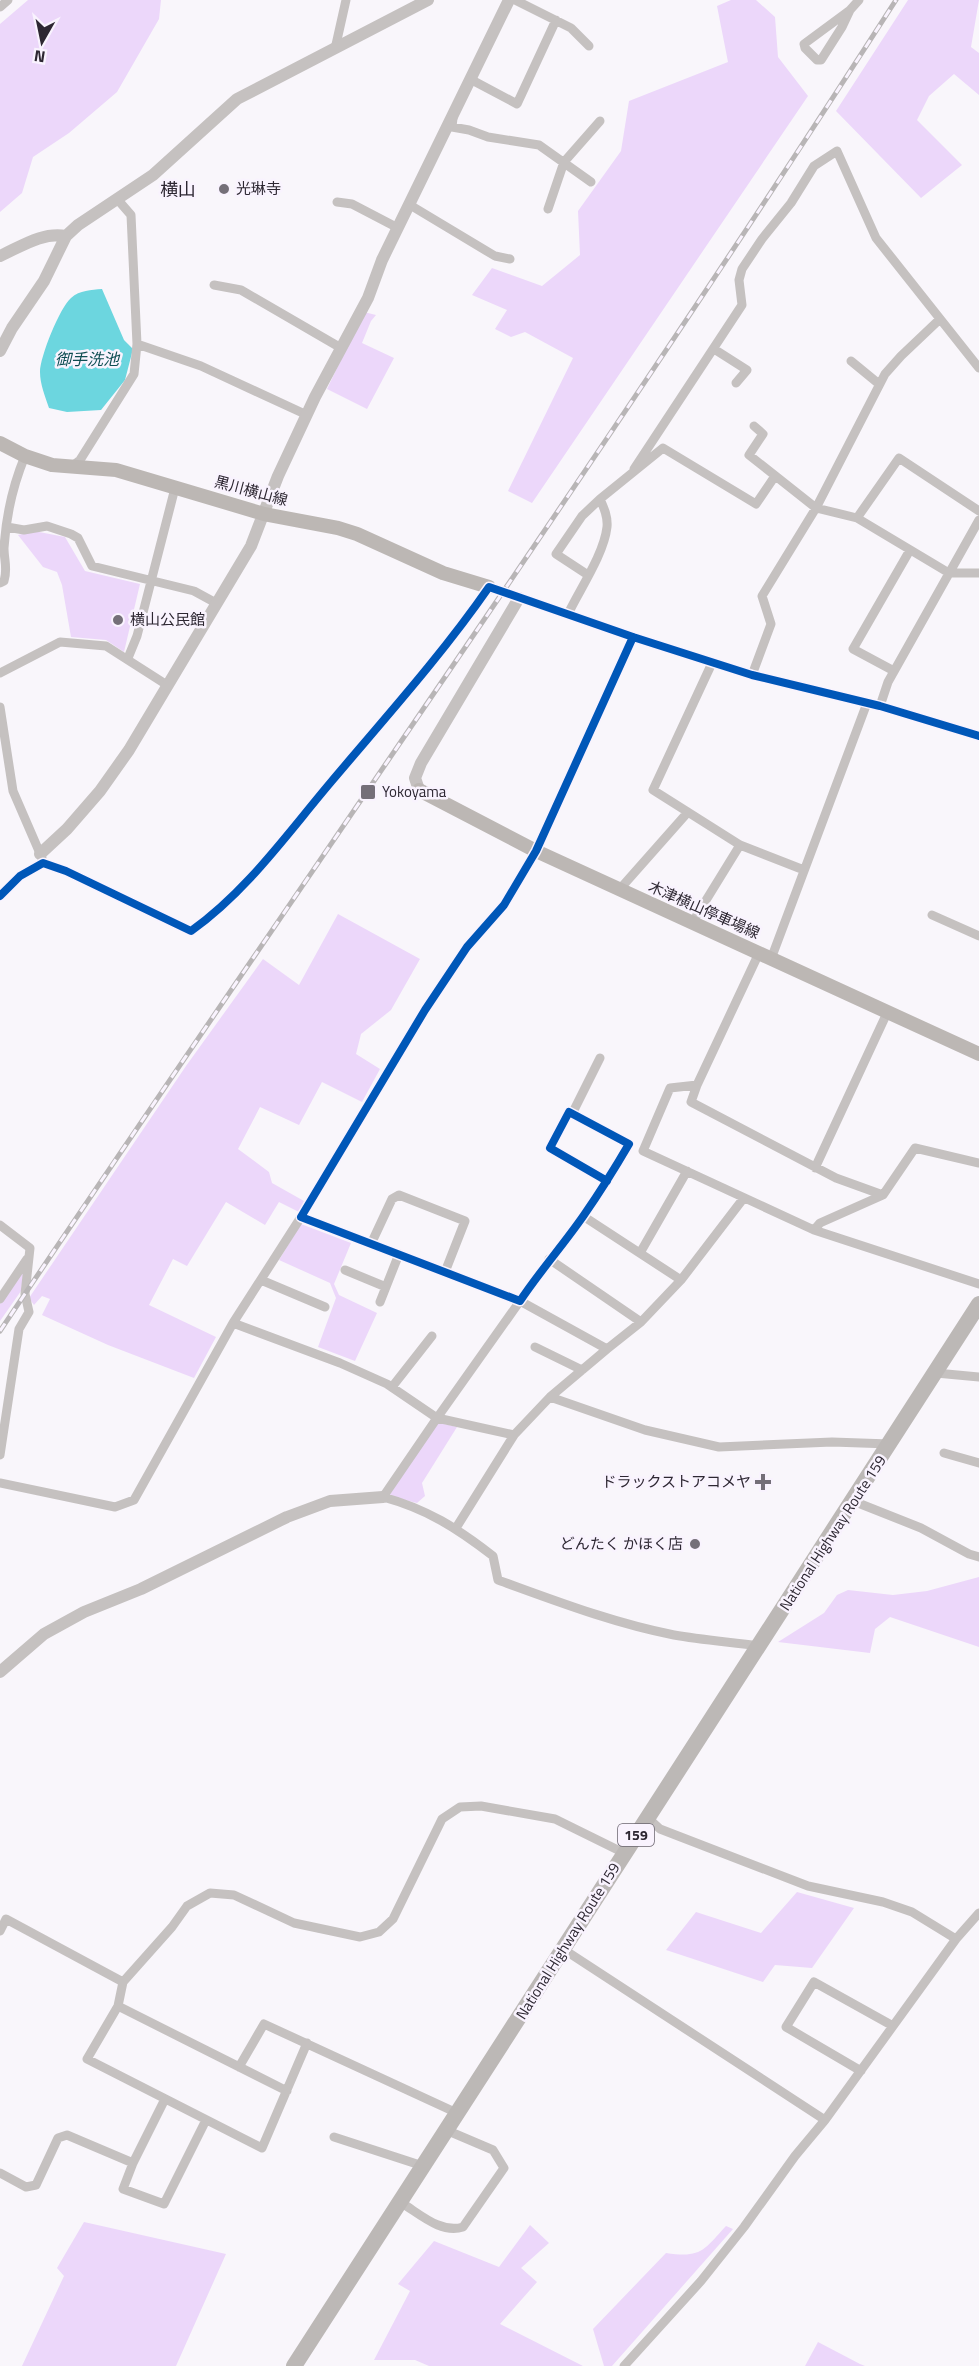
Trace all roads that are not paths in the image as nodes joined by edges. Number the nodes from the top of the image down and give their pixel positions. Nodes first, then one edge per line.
1 (8, 0) edge
2 (346, 0) edge
3 (428, 0) edge
4 (509, 0) edge
5 (515, 0) edge
6 (858, 0) edge
7 (0, 7) edge
8 (850, 10) junction
9 (556, 20) junction
10 (589, 46) dead end
11 (335, 49) junction
12 (470, 79) junction
13 (453, 116) junction
14 (600, 121) dead end
15 (564, 162) junction
16 (591, 182) dead end
17 (118, 200) junction
18 (337, 202) dead end
19 (410, 205) junction
20 (548, 209) dead end
21 (398, 228) junction
22 (66, 236) junction
23 (0, 256) edge
24 (510, 259) dead end
25 (214, 285) dead end
26 (940, 319) junction
27 (137, 344) junction
28 (341, 348) junction
29 (714, 349) junction
30 (0, 351) edge
31 (851, 361) dead end
32 (979, 368) edge
33 (884, 381) junction
34 (736, 383) dead end
35 (307, 415) junction
36 (754, 426) dead end
37 (0, 443) edge
38 (25, 456) junction
39 (71, 467) junction
40 (634, 469) junction
41 (775, 476) junction
42 (176, 488) junction
43 (600, 499) junction
44 (816, 508) junction
45 (979, 511) edge
46 (264, 514) junction
47 (857, 518) junction
48 (979, 520) edge
49 (7, 527) junction
50 (910, 550) junction
51 (949, 573) junction
52 (979, 573) edge
53 (588, 575) junction
54 (151, 581) junction
55 (0, 583) edge
56 (489, 587) junction
57 (519, 598) junction
58 (216, 603) junction
59 (568, 614) junction
60 (633, 637) junction
61 (128, 658) junction
62 (712, 663) junction
63 (894, 671) junction
64 (0, 673) edge
65 (752, 675) junction
66 (167, 685) junction
67 (867, 703) junction
68 (880, 706) junction
69 (0, 707) edge
70 (979, 736) edge
71 (419, 790) joint
72 (688, 812) junction
73 (740, 845) junction
74 (536, 852) junction
75 (42, 859) junction
76 (804, 870) junction
77 (619, 890) junction
78 (0, 896) edge
79 (932, 915) dead end
80 (692, 922) junction
81 (979, 938) edge
82 (765, 956) junction
83 (887, 1013) junction
84 (979, 1054) edge
85 (600, 1058) dead end
86 (697, 1085) junction
87 (572, 1114) junction
88 (629, 1144) junction
89 (643, 1151) junction
90 (979, 1163) edge
91 (815, 1168) junction
92 (687, 1172) junction
93 (607, 1181) junction
94 (883, 1195) junction
95 (743, 1199) junction
96 (584, 1216) junction
97 (301, 1217) junction
98 (0, 1224) edge
99 (814, 1230) junction
100 (372, 1244) junction
101 (640, 1253) junction
102 (399, 1254) junction
103 (29, 1257) junction
104 (549, 1259) junction
105 (345, 1270) dead end
106 (445, 1272) junction
107 (261, 1280) junction
108 (681, 1280) junction
109 (979, 1284) edge
110 (386, 1287) junction
111 (0, 1299) edge
112 (520, 1301) junction
113 (380, 1302) dead end
114 (979, 1304) edge
115 (325, 1307) dead end
116 (641, 1322) junction
117 (233, 1323) junction
118 (432, 1336) dead end
119 (535, 1347) dead end
120 (607, 1349) junction
121 (582, 1370) junction
122 (936, 1373) junction
123 (979, 1377) edge
124 (392, 1387) junction
125 (550, 1397) junction
126 (437, 1418) junction
127 (514, 1436) junction
128 (890, 1444) junction
129 (944, 1453) dead end
130 (0, 1455) edge
131 (979, 1463) edge
132 (0, 1483) edge
133 (383, 1497) junction
134 (853, 1501) junction
135 (456, 1528) junction
136 (979, 1557) edge
137 (760, 1646) junction
138 (0, 1672) edge
139 (648, 1818) junction
140 (624, 1853) junction
141 (979, 1914) edge
142 (0, 1931) edge
143 (956, 1939) junction
144 (563, 1949) junction
145 (123, 1982) junction
146 (118, 2006) junction
147 (893, 2026) junction
148 (307, 2043) junction
149 (239, 2067) junction
150 (861, 2071) junction
151 (287, 2091) junction
152 (165, 2099) junction
153 (457, 2114) junction
154 (206, 2120) junction
155 (825, 2120) junction
156 (446, 2130) junction
157 (333, 2137) dead end
158 (133, 2163) junction
159 (423, 2166) junction
160 (0, 2173) edge
161 (400, 2202) junction
162 (294, 2366) edge
163 (624, 2366) edge

1 - 7 street
2 - 11 street
3 - 11 street
4 - 12 street
5 - 9 street
6 - 8 street
8 - 8 street
9 - 10 street
9 - 12 street
11 - 17 street
12 - 13 street
13 - 15 street
13 - 19 street
14 - 15 street
15 - 16 street
15 - 20 street
17 - 22 street
17 - 27 street
18 - 21 street
19 - 21 street
19 - 24 street
21 - 28 street
22 - 23 street
22 - 30 street
25 - 28 street
26 - 29 street
26 - 32 street
26 - 33 street
27 - 35 street
27 - 39 street
28 - 35 street
29 - 34 street
29 - 40 street
31 - 33 street
33 - 44 street
35 - 46 street
36 - 41 street
37 - 38 main road, 黒川横山線
38 - 39 main road, 黒川横山線
38 - 49 street
39 - 42 main road, 黒川横山線
40 - 41 street
40 - 43 street
41 - 44 street
42 - 46 main road, 黒川横山線
42 - 54 street
43 - 53 street
43 - 53 street
44 - 47 street
44 - 65 street
45 - 47 street
46 - 56 main road, 黒川横山線
46 - 58 street
47 - 50 street
48 - 51 street
49 - 54 street
49 - 55 street
50 - 51 street
50 - 63 street
51 - 52 street
51 - 63 street
53 - 59 street
54 - 58 street
54 - 61 street
56 - 57 street
56 - 75 street
57 - 59 street
57 - 71 street
58 - 66 street
59 - 60 street
60 - 62 street
60 - 74 street
61 - 64 street
61 - 66 street
62 - 65 street
62 - 72 street
63 - 68 street
65 - 67 street
66 - 75 street
67 - 68 street
67 - 76 street
68 - 70 street
69 - 75 street
71 - 74 main road, 木津横山停車場線
72 - 73 street
72 - 77 street
73 - 76 street
73 - 80 street
74 - 77 main road, 木津横山停車場線
74 - 97 street
75 - 78 street
76 - 82 street
77 - 80 main road, 木津横山停車場線
79 - 81 street
80 - 82 main road, 木津横山停車場線
82 - 83 main road, 木津横山停車場線
82 - 86 street
83 - 84 main road, 木津横山停車場線
83 - 91 street
85 - 87 street
86 - 89 street
86 - 91 street
87 - 88 street
87 - 93 street
88 - 89 street
88 - 93 street
89 - 92 street
90 - 94 street
91 - 94 street
92 - 95 street
92 - 101 street
93 - 96 street
94 - 99 street
95 - 99 street
95 - 108 street
96 - 101 street
96 - 104 street
97 - 100 street
97 - 107 street
98 - 103 street
99 - 109 street
100 - 102 street
100 - 106 street
101 - 108 street
102 - 106 street
102 - 110 street
103 - 111 street
103 - 130 street
104 - 112 street
104 - 116 street
105 - 110 street
106 - 112 street
107 - 115 street
107 - 117 street
108 - 116 street
110 - 113 street
112 - 120 street
112 - 126 street
114 - 122 highway, National Highway Route 159 / 159
116 - 120 street
117 - 124 street
117 - 132 street
118 - 124 street
119 - 121 street
120 - 121 street
121 - 125 street
122 - 123 street
122 - 128 highway, National Highway Route 159 / 159
124 - 126 street
125 - 127 street
125 - 128 street
126 - 127 street
126 - 133 street
127 - 135 street
128 - 134 highway, National Highway Route 159 / 159
129 - 131 street
133 - 135 street
133 - 138 street
134 - 136 street
134 - 137 highway, National Highway Route 159 / 159
135 - 137 street
137 - 139 highway, National Highway Route 159 / 159
139 - 140 highway, National Highway Route 159 / 159
139 - 143 street
140 - 144 highway, National Highway Route 159 / 159
140 - 145 street
141 - 143 street
142 - 145 street
143 - 147 street
144 - 153 highway, National Highway Route 159 / 159
144 - 155 street
145 - 146 street
146 - 149 street
146 - 152 street
147 - 150 street
147 - 150 street
148 - 149 street
148 - 151 street
148 - 153 street
149 - 151 street
150 - 155 street
151 - 154 street
152 - 154 street
152 - 158 street
153 - 156 highway, National Highway Route 159 / 159
154 - 158 street
155 - 163 street
156 - 159 highway, National Highway Route 159 / 159
156 - 161 street
157 - 159 street
158 - 160 street
159 - 161 highway, National Highway Route 159 / 159
161 - 162 highway, National Highway Route 159 / 159

